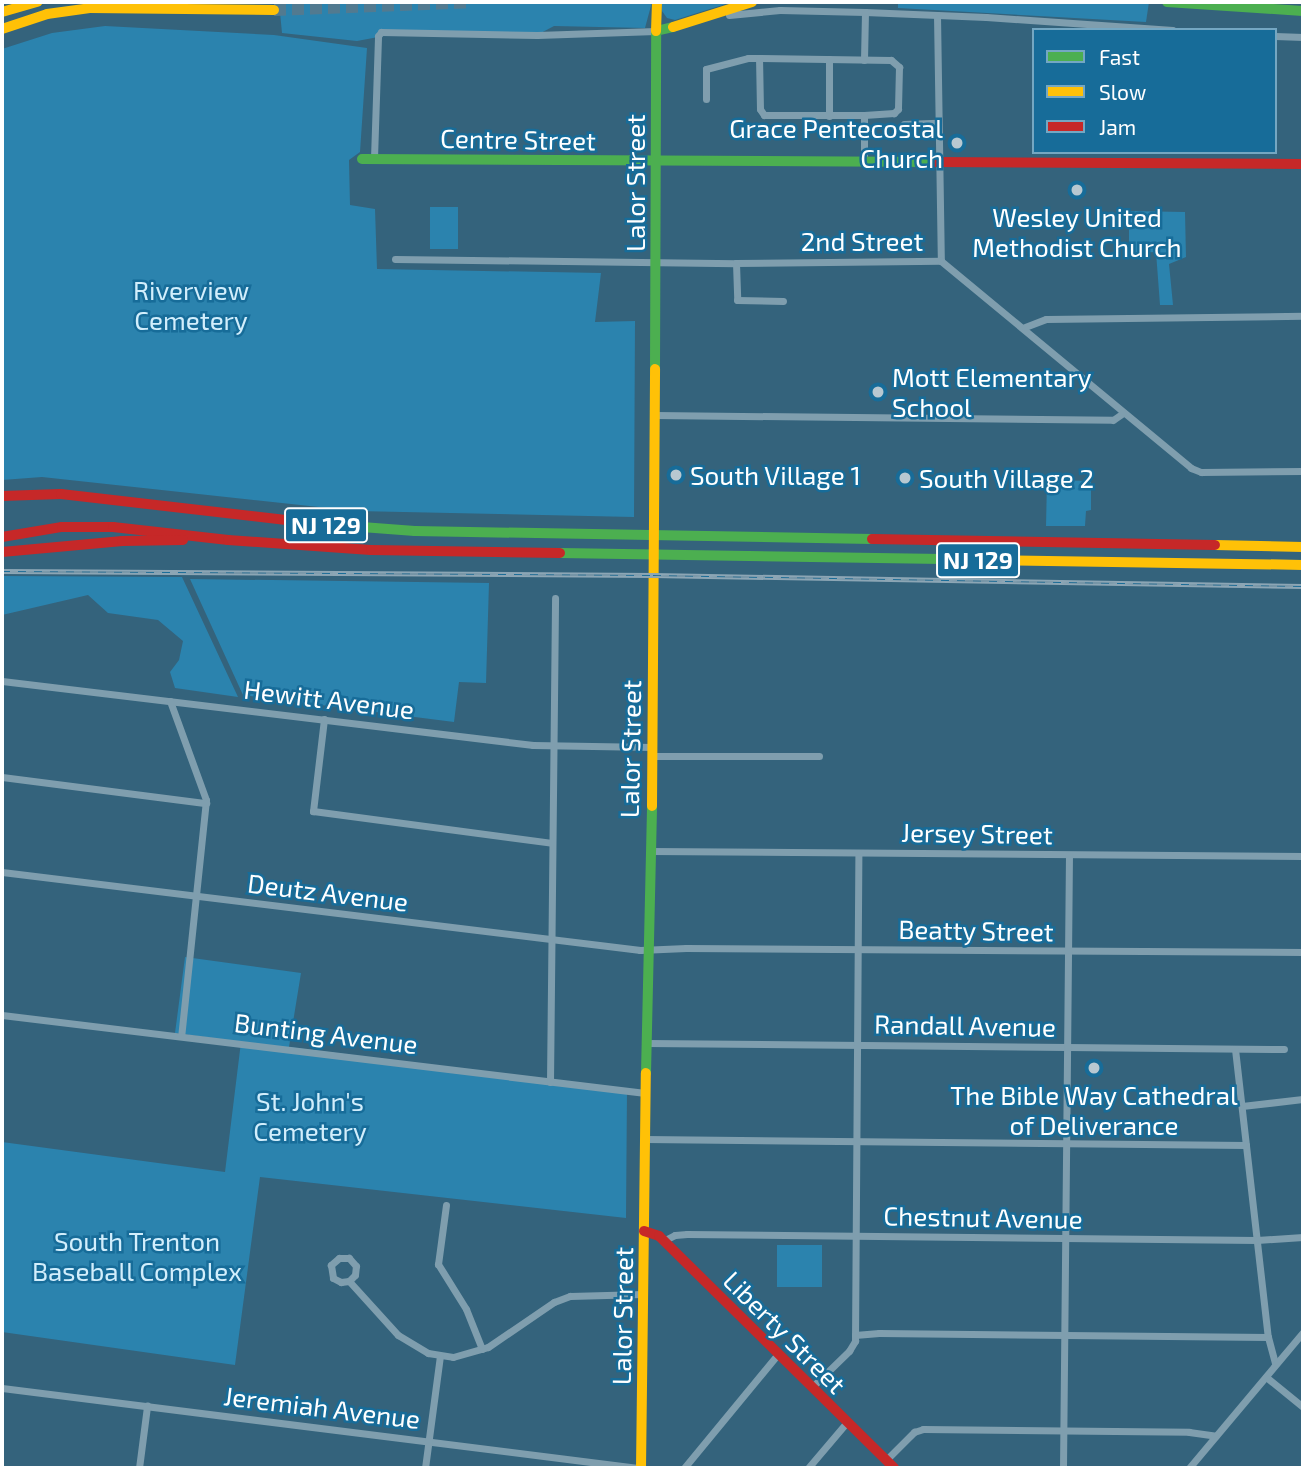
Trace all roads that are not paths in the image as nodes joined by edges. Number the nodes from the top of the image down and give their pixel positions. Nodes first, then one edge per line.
1 (38, 2) edge
2 (657, 2) edge
3 (752, 2) edge
4 (1167, 2) edge
5 (274, 10) tunnel mouth
6 (1303, 11) edge
7 (2, 12) edge
8 (865, 12) junction
9 (937, 15) junction
10 (673, 27) junction
11 (1142, 28) edge
12 (2, 29) edge
13 (656, 31) junction
14 (1277, 36) edge
15 (1303, 37) edge
16 (759, 58) junction
17 (829, 59) junction
18 (864, 60) junction
19 (706, 99) dead end
20 (864, 115) junction
21 (829, 116) junction
22 (938, 123) junction
23 (904, 124) dead end
24 (374, 158) junction
25 (362, 159) dead end
26 (864, 160) junction
27 (656, 161) junction
28 (938, 161) junction
29 (1303, 163) edge
30 (395, 259) dead end
31 (941, 261) junction
32 (656, 262) junction
33 (736, 263) junction
34 (783, 302) dead end
35 (1303, 316) edge
36 (1025, 327) junction
37 (1123, 413) junction
38 (654, 415) junction
39 (1303, 471) edge
40 (2, 496) edge
41 (652, 535) junction
42 (2, 537) edge
43 (228, 540) junction
44 (1303, 547) edge
45 (2, 552) edge
46 (652, 555) junction
47 (1303, 565) edge
48 (555, 598) dead end
49 (2, 681) edge
50 (170, 701) junction
51 (324, 719) junction
52 (553, 747) junction
53 (652, 752) junction
54 (819, 756) dead end
55 (2, 777) edge
56 (206, 803) junction
57 (552, 843) junction
58 (650, 851) junction
59 (858, 853) junction
60 (1069, 855) junction
61 (1303, 856) edge
62 (2, 872) edge
63 (195, 897) junction
64 (551, 939) junction
65 (648, 948) junction
66 (858, 950) junction
67 (1068, 951) junction
68 (1303, 952) edge
69 (2, 1015) edge
70 (181, 1036) junction
71 (646, 1043) junction
72 (856, 1045) junction
73 (1068, 1047) junction
74 (1235, 1049) junction
75 (1284, 1049) dead end
76 (550, 1082) junction
77 (645, 1093) junction
78 (1303, 1099) edge
79 (1242, 1106) junction
80 (645, 1139) junction
81 (856, 1141) junction
82 (1066, 1143) junction
83 (1246, 1145) junction
84 (446, 1205) dead end
85 (644, 1231) junction
86 (855, 1237) junction
87 (1303, 1237) edge
88 (1066, 1239) junction
89 (1257, 1240) junction
90 (663, 1241) junction
91 (349, 1281) dead end
92 (643, 1294) junction
93 (1303, 1332) edge
94 (855, 1335) junction
95 (1065, 1335) junction
96 (1268, 1337) junction
97 (482, 1349) junction
98 (778, 1354) junction
99 (440, 1356) junction
100 (1275, 1364) junction
101 (1266, 1377) junction
102 (812, 1387) junction
103 (2, 1388) edge
104 (147, 1406) junction
105 (1303, 1407) edge
106 (847, 1422) junction
107 (1063, 1431) junction
108 (1216, 1436) junction
109 (429, 1442) junction
110 (890, 1464) edge
111 (139, 1468) edge
112 (425, 1468) edge
113 (640, 1468) edge
114 (684, 1468) edge
115 (808, 1468) edge
116 (1063, 1468) edge
117 (1189, 1468) edge

1 - 7 main road
2 - 13 main road, Lalor Street
3 - 10 main road
4 - 6 main road
5 - 12 main road
8 - 9 street
8 - 10 street
8 - 18 street
9 - 11 street
9 - 22 street
10 - 13 main road
13 - 24 street
13 - 27 main road, Lalor Street
14 - 15 street
16 - 17 street
16 - 19 street
16 - 21 street
17 - 18 street
17 - 21 street
18 - 20 street
20 - 21 street
20 - 26 street
22 - 23 street
22 - 28 street
24 - 25 main road, Centre Street
24 - 27 main road, Centre Street
26 - 27 main road, Centre Street
26 - 28 main road, Centre Street
27 - 32 main road, Lalor Street
28 - 29 main road, Centre Street
28 - 31 street
30 - 32 street, 2nd Street
31 - 33 street, 2nd Street
31 - 36 street, 2nd Street
32 - 33 street, 2nd Street
32 - 38 main road, Lalor Street
33 - 34 street
35 - 36 street
36 - 37 street, 2nd Street
37 - 38 street
37 - 39 street, 2nd Street
38 - 41 main road, Lalor Street
40 - 41 main road, NJ 129
41 - 44 main road, NJ 129
41 - 46 main road, Lalor Street
42 - 43 main road
43 - 45 main road, NJ 129
43 - 46 main road, NJ 129
46 - 47 main road, NJ 129
46 - 53 main road, Lalor Street
48 - 52 street
49 - 50 street, Hewitt Avenue
50 - 51 street, Hewitt Avenue
50 - 56 street
51 - 52 street, Hewitt Avenue
51 - 57 street
52 - 53 street, Hewitt Avenue
52 - 57 street
53 - 54 street, Hewitt Avenue
53 - 58 main road, Lalor Street
55 - 56 street
56 - 63 street
57 - 64 street
58 - 59 street, Jersey Street
58 - 65 main road, Lalor Street
59 - 60 street, Jersey Street
59 - 66 street
60 - 61 street, Jersey Street
60 - 67 street
62 - 63 street, Deutz Avenue
63 - 64 street, Deutz Avenue
63 - 70 street
64 - 65 street, Deutz Avenue
64 - 76 street
65 - 66 street, Beatty Street
65 - 71 main road, Lalor Street
66 - 67 street, Beatty Street
66 - 72 street
67 - 68 street, Beatty Street
67 - 73 street
69 - 70 street, Bunting Avenue
70 - 76 street, Bunting Avenue
71 - 72 street, Randall Avenue
71 - 77 main road, Lalor Street
72 - 73 street, Randall Avenue
72 - 81 street
73 - 74 street, Randall Avenue
73 - 82 street
74 - 75 street, Randall Avenue
74 - 79 street
76 - 77 street, Bunting Avenue
77 - 80 main road, Lalor Street
78 - 79 street
79 - 83 street
80 - 81 street
80 - 85 main road, Lalor Street
81 - 82 street
81 - 86 street
82 - 83 street
82 - 88 street
83 - 89 street
84 - 97 street
85 - 90 main road, Liberty Street
85 - 92 main road, Lalor Street
86 - 88 street, Chestnut Avenue
86 - 90 street, Chestnut Avenue
86 - 94 street
87 - 89 street, Chestnut Avenue
88 - 89 street, Chestnut Avenue
88 - 95 street
89 - 96 street
90 - 98 main road, Liberty Street
91 - 99 street
92 - 97 street
92 - 113 main road, Lalor Street
93 - 100 street
94 - 95 street
94 - 102 street
95 - 96 street
95 - 107 street
96 - 100 street
97 - 99 street
98 - 102 main road, Liberty Street
98 - 114 street
99 - 109 street
100 - 101 street
101 - 105 street
101 - 108 street
102 - 106 main road, Liberty Street
103 - 104 street, Jeremiah Avenue
104 - 109 street, Jeremiah Avenue
104 - 111 street
106 - 110 main road, Liberty Street
106 - 115 street
107 - 108 street
107 - 110 street
107 - 116 street
108 - 117 street
109 - 112 street
109 - 113 street, Jeremiah Avenue

